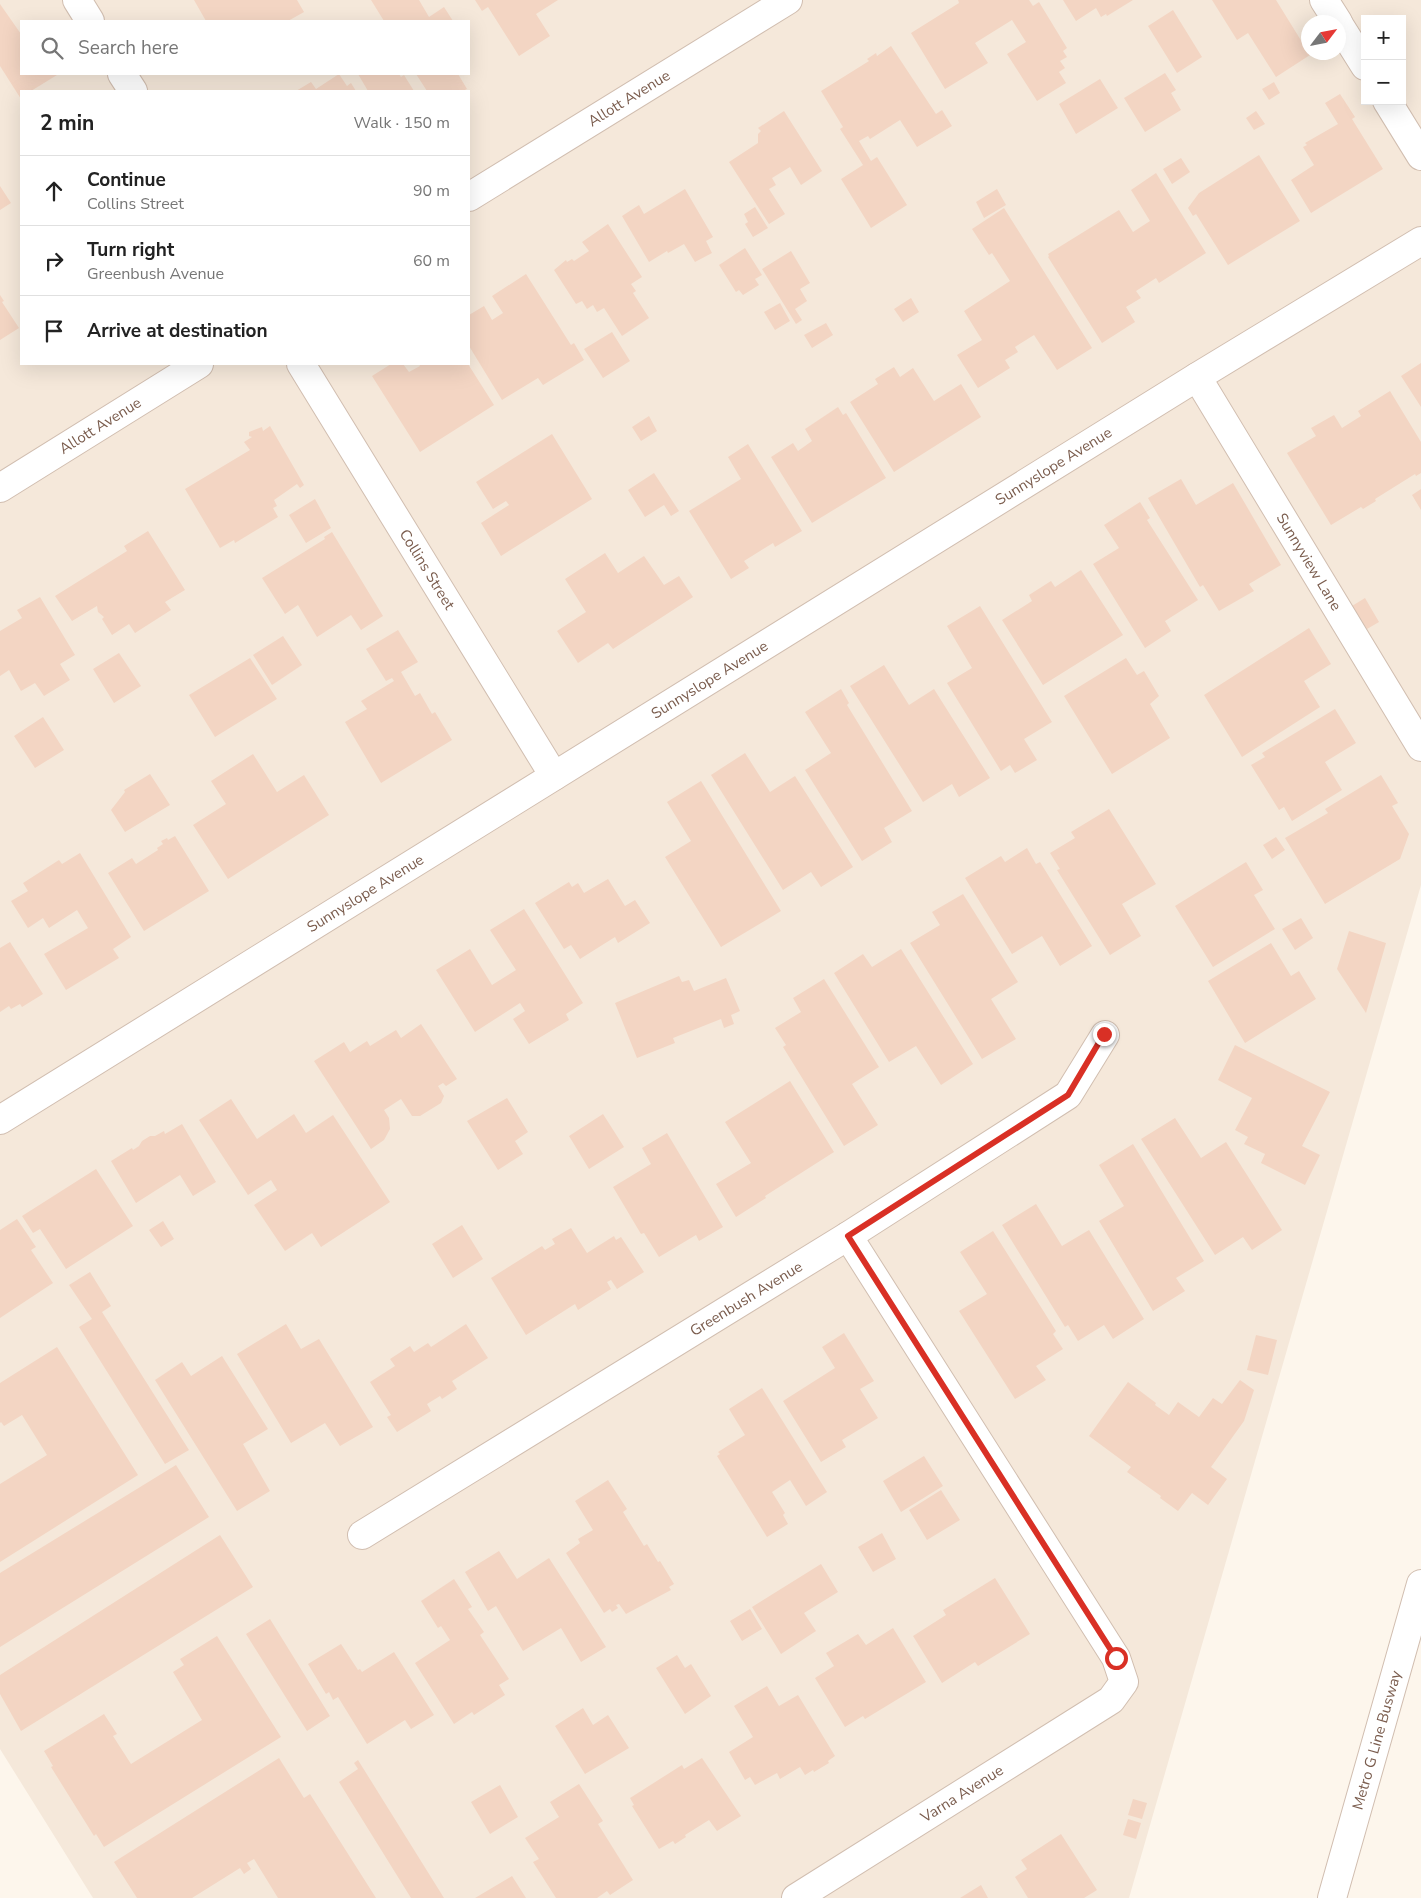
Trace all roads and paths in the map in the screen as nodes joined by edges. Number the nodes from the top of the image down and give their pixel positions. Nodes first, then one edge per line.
1 (77, 0) edge
2 (788, 0) edge
3 (1324, 0) edge
4 (1333, 15) edge
5 (89, 20) edge
6 (1346, 36) edge
7 (1361, 60) edge
8 (123, 75) edge
9 (132, 90) edge
10 (1389, 105) edge
11 (1421, 156) edge
12 (470, 196) edge
13 (1421, 241) edge
14 (197, 365) edge
15 (302, 365) edge
16 (1197, 377) junction
17 (0, 488) edge
18 (1421, 747) edge
19 (554, 776) junction
20 (1104, 1034) dead end
21 (0, 1120) edge
22 (848, 1236) junction
23 (362, 1535) dead end
24 (1421, 1584) edge
25 (796, 1898) edge
26 (1332, 1898) edge

1 - 5 street
2 - 12 street, Allott Avenue
3 - 4 street
6 - 7 street
8 - 9 street
10 - 11 street
13 - 16 street, Sunnyslope Avenue
14 - 17 street, Allott Avenue
15 - 19 street, Collins Street
16 - 18 street, Sunnyview Lane
16 - 19 street, Sunnyslope Avenue
19 - 21 street, Sunnyslope Avenue
20 - 22 street, Greenbush Avenue
22 - 23 street, Greenbush Avenue
22 - 25 street, Varna Avenue
24 - 26 street, Metro G Line Busway

